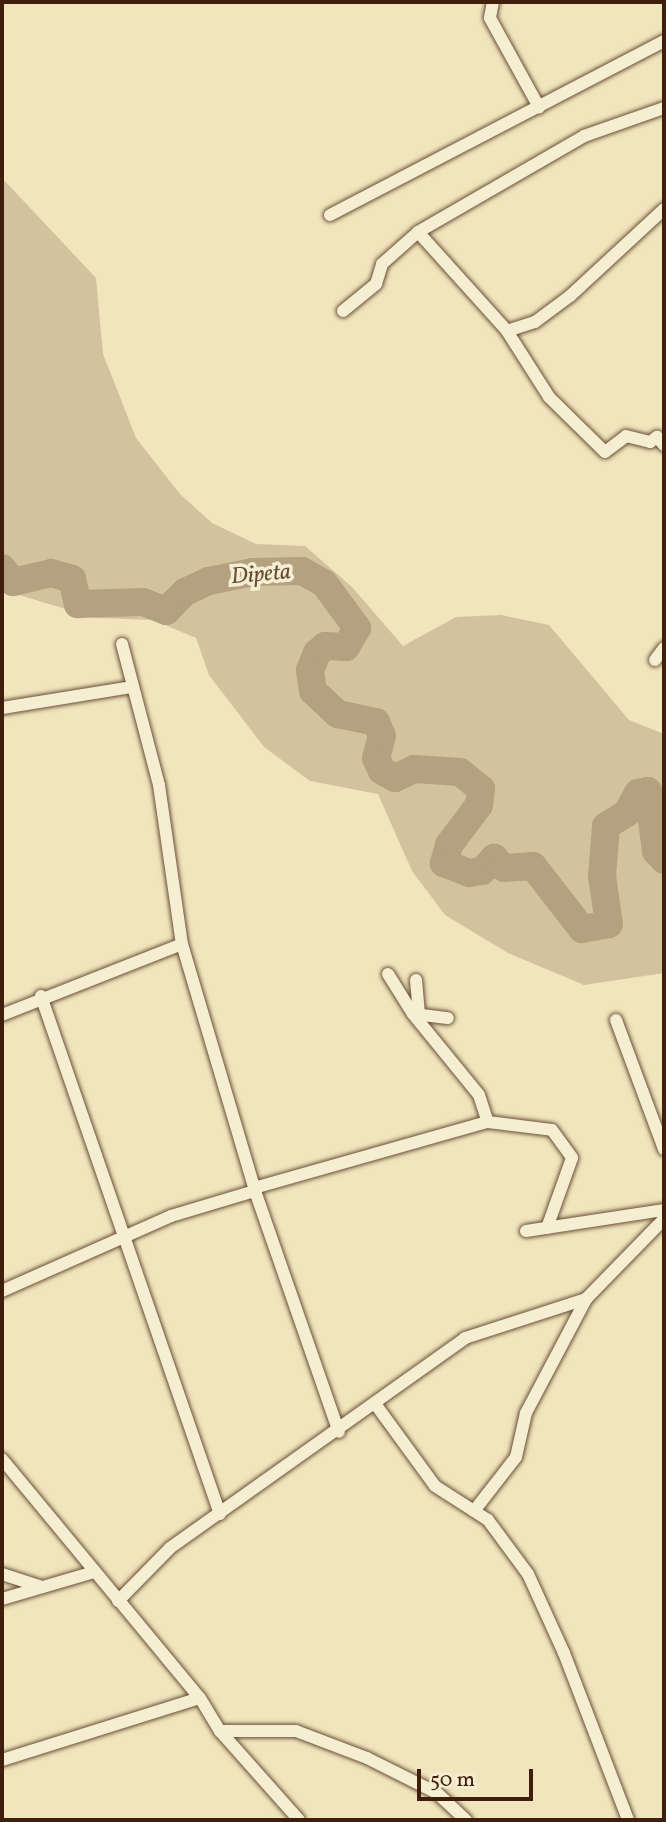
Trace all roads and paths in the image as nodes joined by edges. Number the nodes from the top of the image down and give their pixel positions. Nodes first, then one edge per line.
1 (494, 2) edge
2 (664, 41) edge
3 (539, 107) junction
4 (664, 108) edge
5 (664, 209) edge
6 (330, 215) dead end
7 (418, 232) junction
8 (343, 311) dead end
9 (507, 331) junction
10 (664, 445) edge
11 (122, 644) dead end
12 (664, 648) edge
13 (655, 660) dead end
14 (131, 687) junction
15 (2, 708) edge
16 (183, 944) junction
17 (388, 974) dead end
18 (416, 980) dead end
19 (41, 996) junction
20 (416, 1014) junction
21 (2, 1015) edge
22 (448, 1018) dead end
23 (616, 1020) dead end
24 (659, 1118) edge
25 (488, 1122) junction
26 (664, 1149) edge
27 (255, 1190) junction
28 (664, 1210) edge
29 (664, 1219) edge
30 (547, 1228) junction
31 (526, 1231) dead end
32 (123, 1237) junction
33 (2, 1291) edge
34 (586, 1299) junction
35 (376, 1405) junction
36 (339, 1432) junction
37 (2, 1459) edge
38 (474, 1511) junction
39 (220, 1514) junction
40 (94, 1572) junction
41 (2, 1574) edge
42 (43, 1587) junction
43 (2, 1599) edge
44 (118, 1601) junction
45 (200, 1698) junction
46 (220, 1731) junction
47 (2, 1760) edge
48 (299, 1820) edge
49 (466, 1820) edge
50 (628, 1820) edge

1 - 3 street
2 - 3 street
3 - 6 street
4 - 7 street
5 - 9 street
7 - 8 street
7 - 9 street
9 - 10 street
11 - 14 street
12 - 13 street
14 - 15 street
14 - 16 street
16 - 19 street
16 - 27 street
17 - 20 street
18 - 20 street
19 - 21 street
19 - 32 street
20 - 22 street
20 - 25 street
23 - 24 street
24 - 26 street
25 - 27 street
25 - 30 street
27 - 32 street
27 - 36 street
28 - 30 street
29 - 34 street
30 - 31 street
32 - 33 street
32 - 39 street
34 - 35 street
34 - 38 street
35 - 36 street
35 - 38 street
36 - 39 street
37 - 40 street
38 - 50 street
39 - 44 street
40 - 42 street
40 - 44 street
41 - 42 street
42 - 43 street
44 - 45 street
45 - 46 street
45 - 47 street
46 - 48 street
46 - 49 street

